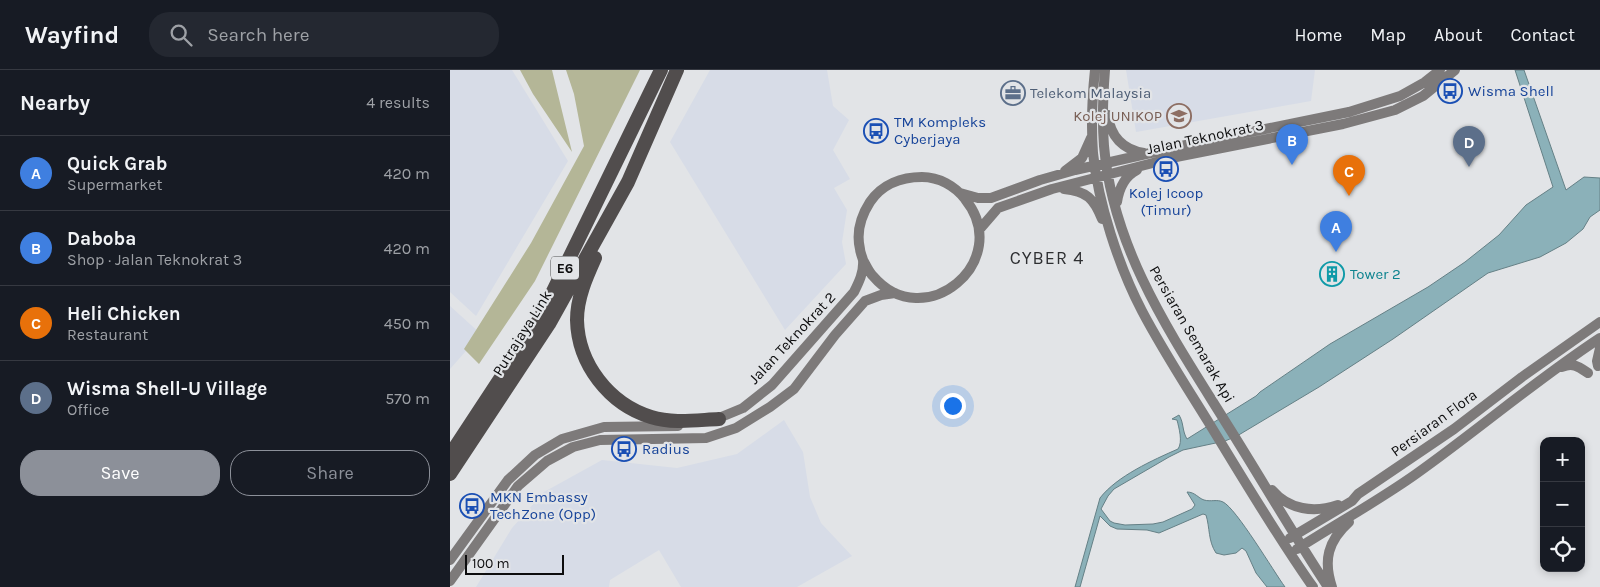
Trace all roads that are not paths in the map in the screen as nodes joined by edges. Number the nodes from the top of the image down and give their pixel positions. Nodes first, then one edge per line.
1 (661, 70) edge
2 (677, 70) edge
3 (1095, 70) edge
4 (1106, 70) edge
5 (1440, 70) edge
6 (1455, 70) edge
7 (1104, 81) junction
8 (1092, 135) junction
9 (1149, 154) junction
10 (1106, 164) junction
11 (1147, 165) junction
12 (1095, 166) junction
13 (1108, 175) junction
14 (1056, 176) junction
15 (1097, 178) junction
16 (628, 182) junction
17 (1057, 188) junction
18 (960, 193) junction
19 (1116, 208) junction
20 (979, 230) junction
21 (1116, 249) junction
22 (863, 260) junction
23 (895, 293) junction
24 (1600, 322) edge
25 (1600, 338) edge
26 (1600, 348) edge
27 (1598, 366) dead end
28 (1550, 373) junction
29 (1588, 373) dead end
30 (720, 419) junction
31 (450, 454) edge
32 (1254, 468) junction
33 (450, 474) edge
34 (1358, 494) junction
35 (1363, 510) junction
36 (1294, 535) junction
37 (1282, 543) junction
38 (1301, 546) junction
39 (1290, 554) junction
40 (450, 560) edge
41 (450, 581) edge
42 (1313, 587) edge
43 (1328, 587) edge
44 (1332, 587) edge

1 - 31 highway, Putrajaya Link / E6
2 - 16 highway, Putrajaya Link / E6
3 - 8 main road, Persiaran Semarak Api
4 - 7 main road, Persiaran Semarak Api
5 - 9 main road, Jalan Teknokrat 3
6 - 11 main road, Jalan Teknokrat 3
7 - 9 main road
7 - 10 main road, Persiaran Semarak Api
8 - 12 main road, Persiaran Semarak Api
8 - 14 main road
9 - 10 main road, Jalan Teknokrat 3
10 - 12 main road, Jalan Teknokrat 3
10 - 13 main road, Persiaran Semarak Api
11 - 13 main road, Jalan Teknokrat 3
11 - 19 main road
12 - 14 main road
12 - 15 main road, Persiaran Semarak Api
13 - 15 main road, Jalan Teknokrat 3
13 - 19 main road, Persiaran Semarak Api
14 - 18 main road
15 - 17 main road
15 - 21 main road, Persiaran Semarak Api
16 - 30 highway
16 - 33 highway, Putrajaya Link / E6
17 - 20 main road
17 - 21 main road
18 - 20 main road
18 - 22 main road
19 - 32 main road, Persiaran Semarak Api
20 - 23 main road
21 - 37 main road, Persiaran Semarak Api
22 - 23 main road
22 - 30 main road, Jalan Teknokrat 2
23 - 41 main road, Jalan Teknokrat 2
24 - 34 main road, Persiaran Flora
25 - 28 main road, Persiaran Flora
26 - 27 main road
28 - 29 main road
28 - 35 main road, Persiaran Flora
30 - 40 main road, Jalan Teknokrat 2
32 - 34 main road
32 - 36 main road, Persiaran Semarak Api
34 - 36 main road, Persiaran Flora
35 - 38 main road, Persiaran Flora
35 - 44 main road
36 - 37 main road, Persiaran Flora
36 - 38 main road, Persiaran Semarak Api
37 - 39 main road, Persiaran Semarak Api
38 - 39 main road, Persiaran Flora
38 - 43 main road, Persiaran Semarak Api
39 - 42 main road, Persiaran Semarak Api

